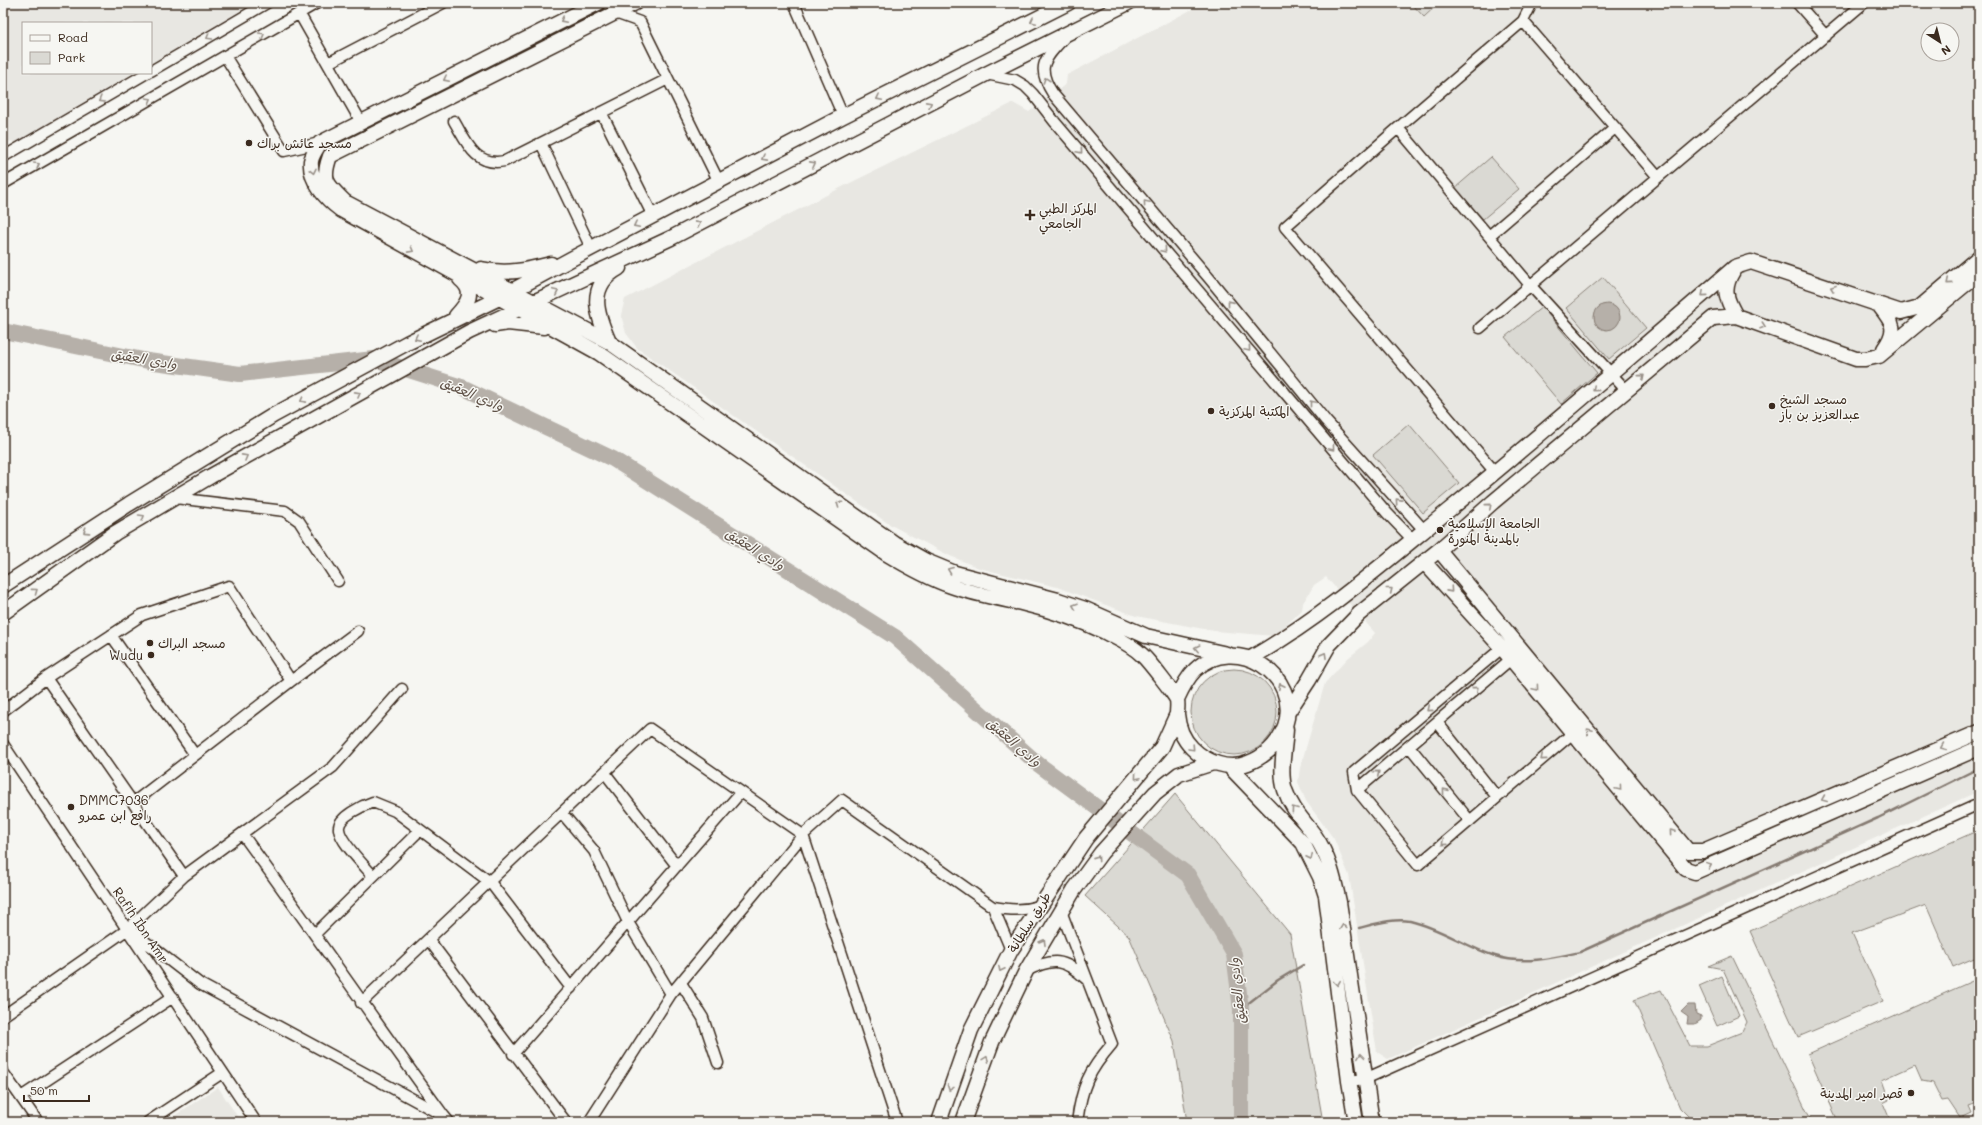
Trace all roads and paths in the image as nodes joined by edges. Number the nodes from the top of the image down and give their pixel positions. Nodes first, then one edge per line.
1 (267, 3) edge
2 (317, 3) edge
3 (443, 3) edge
4 (598, 3) edge
5 (635, 3) edge
6 (794, 3) edge
7 (1068, 3) edge
8 (1128, 3) edge
9 (1532, 3) edge
10 (1797, 3) edge
11 (1864, 3) edge
12 (299, 13) junction
13 (615, 13) junction
14 (1523, 21) junction
15 (1070, 32) junction
16 (1826, 36) junction
17 (225, 56) junction
18 (328, 63) junction
19 (152, 70) edge
20 (145, 74) edge
21 (986, 74) junction
22 (668, 79) junction
23 (601, 112) junction
24 (1068, 112) junction
25 (843, 116) junction
26 (454, 121) dead end
27 (1054, 121) junction
28 (361, 122) junction
29 (1398, 128) junction
30 (1615, 128) junction
31 (541, 143) junction
32 (320, 144) junction
33 (5, 155) edge
34 (1658, 178) junction
35 (719, 182) junction
36 (3, 184) edge
37 (653, 216) junction
38 (1489, 236) junction
39 (671, 238) junction
40 (592, 248) junction
41 (1979, 257) edge
42 (571, 259) junction
43 (454, 267) junction
44 (1735, 267) junction
45 (1979, 273) edge
46 (1530, 285) junction
47 (514, 290) junction
48 (499, 298) junction
49 (535, 302) junction
50 (1878, 304) junction
51 (519, 309) junction
52 (1736, 316) junction
53 (452, 320) junction
54 (1480, 328) dead end
55 (469, 332) junction
56 (576, 338) junction
57 (1650, 340) junction
58 (609, 342) junction
59 (1880, 356) junction
60 (1665, 358) junction
61 (1612, 375) junction
62 (1626, 390) junction
63 (1495, 472) junction
64 (175, 498) junction
65 (1450, 509) junction
66 (1464, 527) junction
67 (1424, 530) junction
68 (1413, 540) junction
69 (1439, 550) junction
70 (1424, 562) junction
71 (338, 581) dead end
72 (3, 586) edge
73 (3, 613) edge
74 (358, 631) dead end
75 (111, 635) junction
76 (1502, 648) junction
77 (1235, 656) junction
78 (1251, 658) junction
79 (1511, 659) junction
80 (46, 678) junction
81 (290, 681) junction
82 (402, 689) dead end
83 (1177, 698) junction
84 (3, 711) edge
85 (1177, 714) junction
86 (1287, 716) junction
87 (1437, 722) junction
88 (1979, 732) edge
89 (1573, 733) junction
90 (3, 744) edge
91 (1409, 746) junction
92 (1979, 748) edge
93 (195, 755) junction
94 (1213, 763) junction
95 (1229, 766) junction
96 (604, 773) junction
97 (1357, 790) junction
98 (741, 792) junction
99 (1497, 797) junction
100 (133, 803) junction
101 (1979, 804) edge
102 (562, 813) junction
103 (1470, 821) junction
104 (420, 830) junction
105 (243, 835) junction
106 (803, 835) junction
107 (677, 866) junction
108 (184, 876) junction
109 (373, 876) junction
110 (490, 882) junction
111 (1039, 906) junction
112 (993, 907) junction
113 (1061, 910) junction
114 (628, 922) junction
115 (128, 928) junction
116 (315, 934) junction
117 (429, 940) junction
118 (1011, 950) junction
119 (1026, 971) junction
120 (1088, 981) junction
121 (681, 982) junction
122 (571, 988) junction
123 (671, 994) junction
124 (173, 997) junction
125 (361, 1004) junction
126 (3, 1016) edge
127 (513, 1054) junction
128 (718, 1063) dead end
129 (222, 1073) junction
130 (5, 1078) edge
131 (1365, 1079) junction
132 (1349, 1081) junction
133 (21, 1097) junction
134 (443, 1120) edge
135 (36, 1121) edge
136 (148, 1122) edge
137 (256, 1122) edge
138 (566, 1122) edge
139 (589, 1122) edge
140 (897, 1122) edge
141 (939, 1122) edge
142 (963, 1122) edge
143 (1077, 1122) edge
144 (1356, 1122) edge
145 (1372, 1122) edge

1 -> 19 street
2 - 12 street
3 - 18 street
4 -> 28 main road
5 - 13 main road
6 - 25 street
7 -> 25 main road
8 - 15 main road
9 - 14 street
10 - 16 street
11 - 16 street
17 -> 12 street
12 - 18 street
13 - 22 street
13 - 43 main road
14 - 29 street
14 - 30 street
15 - 21 main road
24 -> 15 street
16 - 34 street
17 - 32 street
36 -> 17 street
18 - 28 street
20 -> 33 street
21 - 27 street
39 -> 21 main road
22 - 23 street
22 - 35 street
23 - 31 street
23 - 37 street
24 - 27 street
67 -> 24 street
25 -> 35 main road
26 - 31 street
27 -> 68 street
28 - 32 main road
29 - 38 street
29 - 63 street
30 - 34 street
30 - 38 street
31 - 40 street
32 -> 43 main road
34 - 46 street
35 - 37 main road
37 -> 40 main road
38 - 46 street
49 -> 39 main road
39 - 58 main road
40 - 42 main road
41 -> 50 main road
42 - 43 main road
42 - 47 main road
43 - 47 main road
43 - 48 main road
43 - 53 main road
50 -> 44 main road
44 - 52 main road
44 -> 57 main road
45 - 59 main road
46 - 54 street
46 - 61 street
47 - 48 main road
47 - 49 main road
48 - 51 main road
48 - 53 main road
49 - 51 main road
49 - 58 main road
50 - 59 main road
51 - 55 main road
51 - 56 main road
52 -> 59 main road
52 - 60 main road
53 -> 72 main road
55 - 56 main road
64 -> 55 main road
56 - 83 main road
57 - 60 main road
57 - 61 main road
77 -> 58 main road
62 -> 60 main road
61 - 62 street
61 -> 63 main road
66 -> 62 main road
63 - 65 main road
64 - 71 street
73 -> 64 main road
65 - 66 main road
65 - 67 main road
66 - 69 main road
67 - 68 main road
68 - 78 main road
69 - 70 main road
88 -> 69 main road
70 -> 76 main road
86 -> 70 main road
74 - 81 street
75 - 80 street
75 - 81 street
75 - 93 street
76 - 79 main road
76 -> 97 street
77 - 78 main road
77 - 83 main road
86 -> 78 main road
87 -> 79 street
79 -> 89 main road
80 - 84 street
80 - 100 street
81 - 93 street
82 - 105 street
83 - 85 main road
85 -> 94 main road
85 -> 111 main road, طريق سلطانة
86 - 95 main road
131 -> 86 main road
87 - 91 street
87 - 99 street
89 -> 92 main road
89 -> 99 street
90 - 115 street, Rafih Ibn Amr
97 -> 91 street
103 -> 91 street
93 - 100 street
94 - 95 main road
113 -> 94 main road, طريق سلطانة
95 -> 132 main road
96 - 98 street
96 - 102 street
96 - 107 street
103 -> 97 street
98 - 106 street
98 - 107 street
99 - 103 street
100 - 108 street
101 - 131 street
102 - 110 street
102 - 114 street
104 - 109 street
104 - 109 street
104 - 110 street
105 - 108 street
105 - 116 street
106 - 112 street
106 - 121 street
106 - 140 street
107 - 114 street
108 - 115 street
109 - 116 street
110 - 117 street
110 - 122 street
111 - 112 street
111 - 118 main road, طريق سلطانة
112 - 118 street
119 -> 113 main road, طريق سلطانة
113 - 120 street
114 - 122 street
114 - 123 street
115 - 124 street, Rafih Ibn Amr
115 - 126 street
115 - 134 street
116 - 125 street
117 - 125 street
117 - 127 street
118 -> 141 main road, طريق سلطانة
119 - 120 street
142 -> 119 main road, طريق سلطانة
120 - 143 street
121 - 123 street
121 - 128 street
122 - 127 street
123 - 139 street
124 - 129 street, Rafih Ibn Amr
124 - 133 street
125 - 134 street
127 - 138 street
129 - 136 street
129 - 137 street, Rafih Ibn Amr
130 - 133 street
131 - 132 street
131 - 145 main road
132 - 144 main road
133 - 135 street

